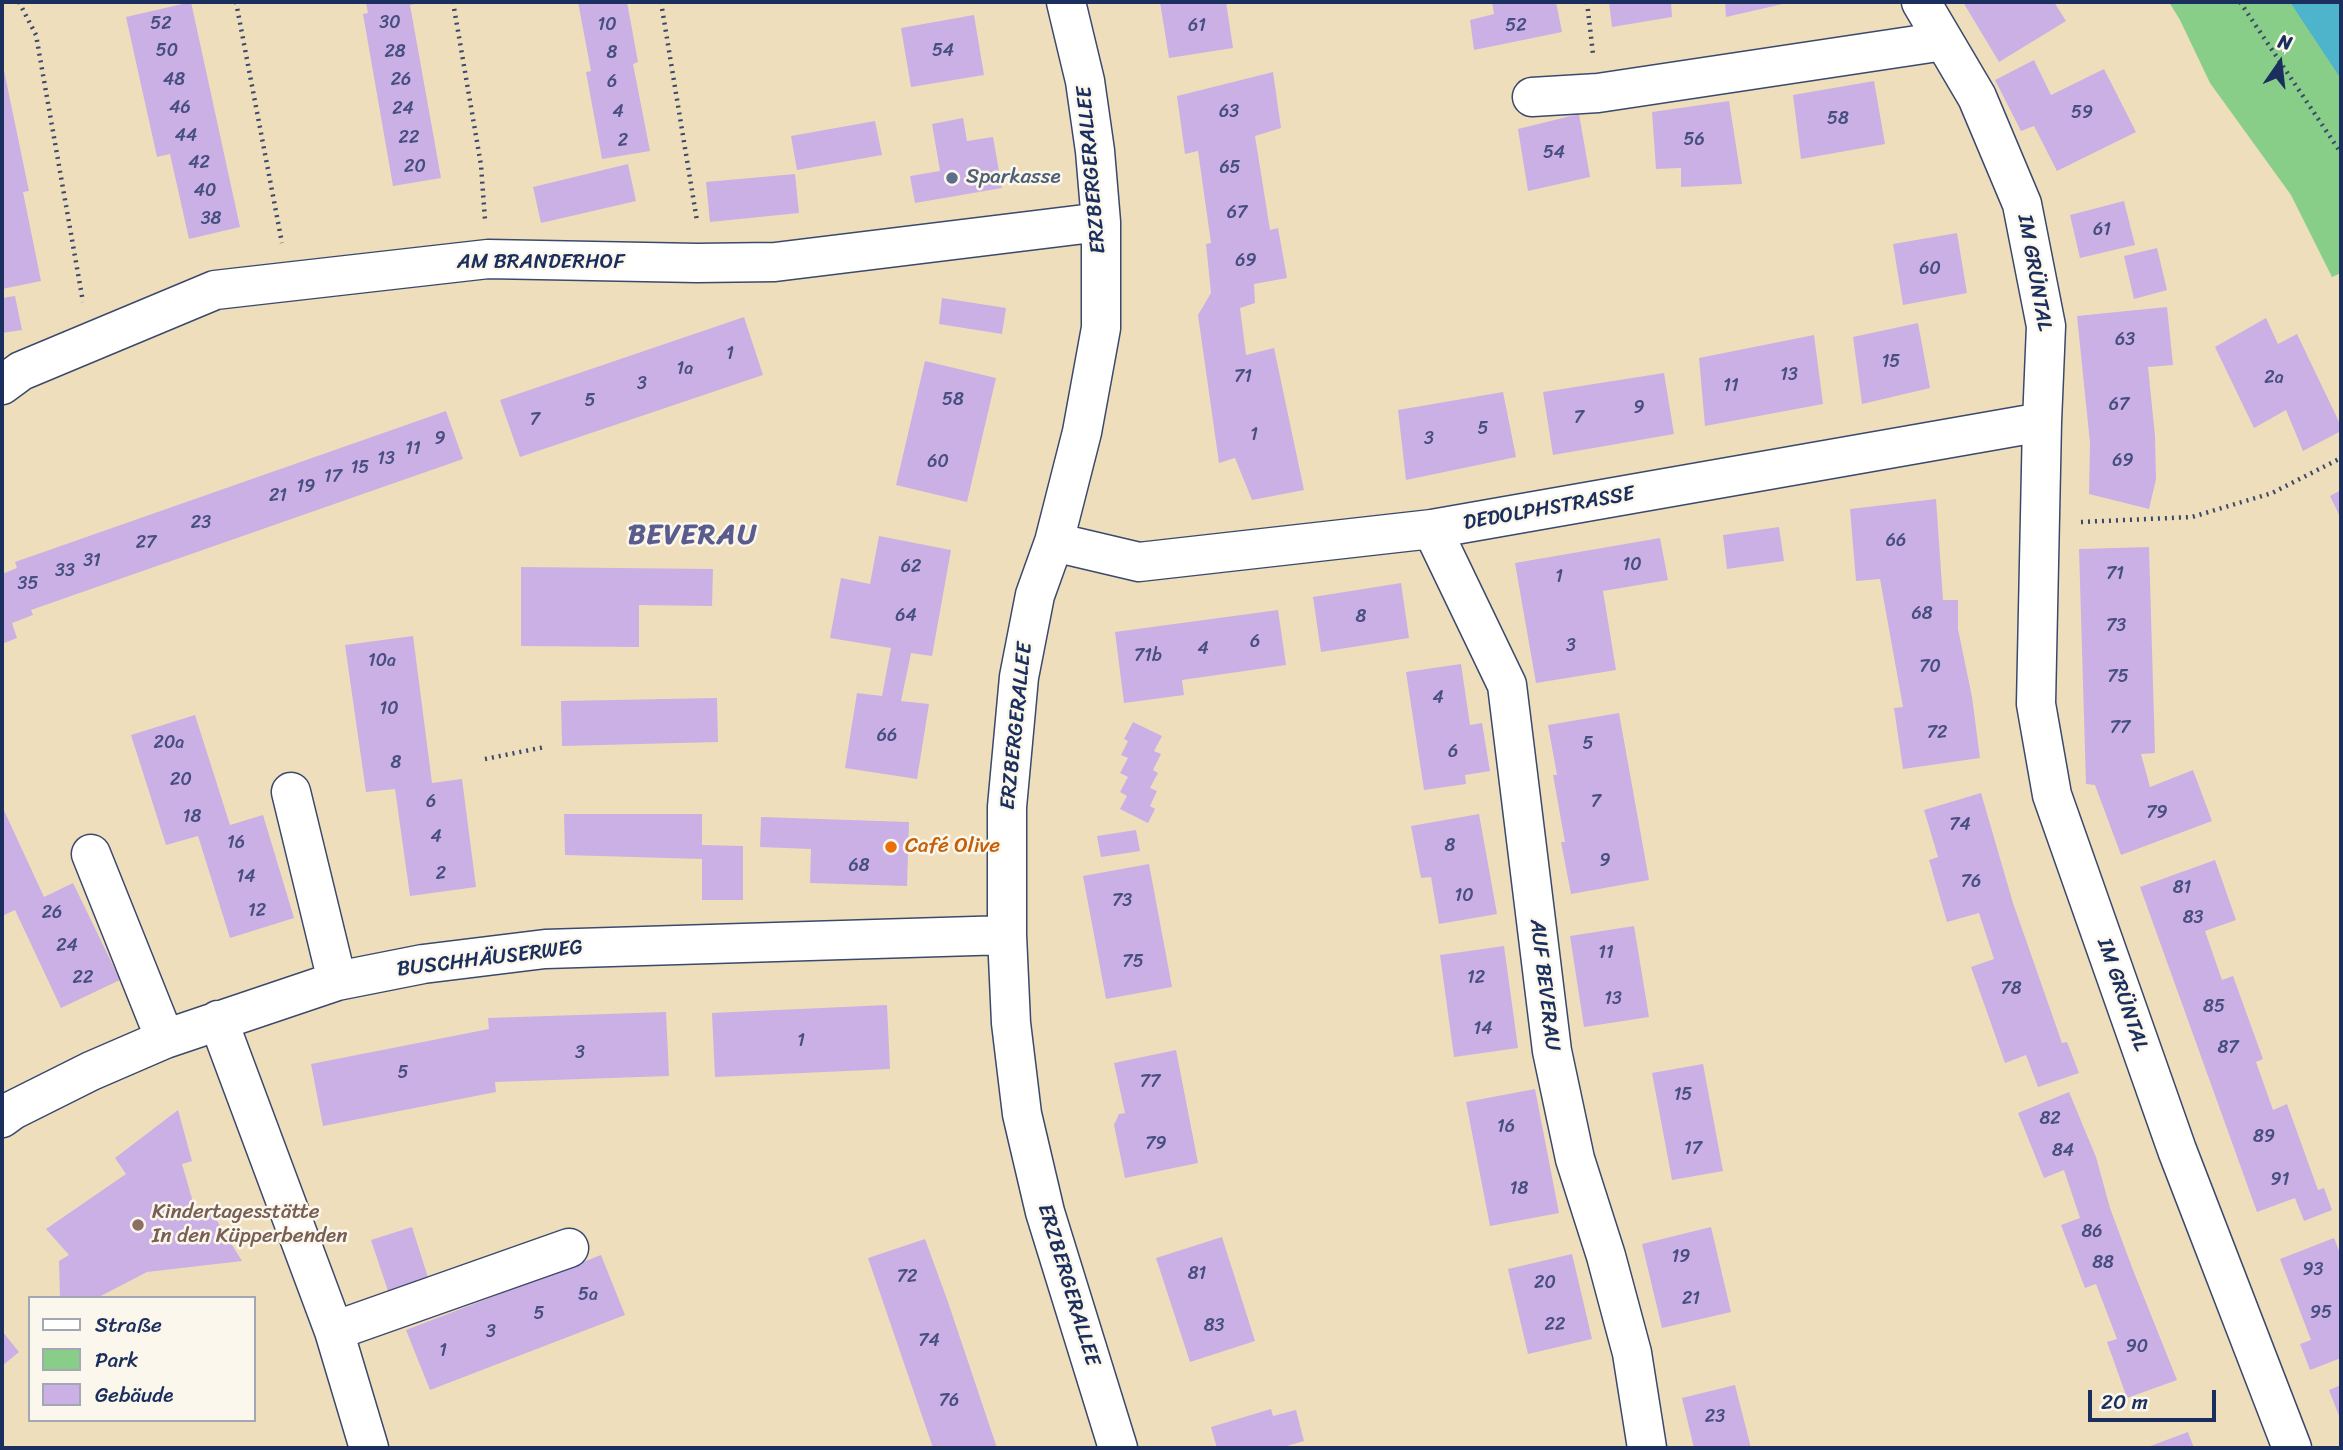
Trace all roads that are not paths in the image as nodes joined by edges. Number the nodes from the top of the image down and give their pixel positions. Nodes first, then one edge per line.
1 (1066, 2) edge
2 (1921, 2) edge
3 (1944, 41) junction
4 (1532, 97) dead end
5 (1101, 222) junction
6 (2, 385) edge
7 (2042, 422) junction
8 (1432, 529) junction
9 (1054, 542) junction
10 (290, 792) dead end
11 (91, 853) dead end
12 (1007, 935) junction
13 (337, 981) junction
14 (218, 1020) junction
15 (165, 1039) junction
16 (5, 1107) edge
17 (569, 1248) dead end
18 (334, 1331) junction
19 (369, 1448) edge
20 (1118, 1448) edge
21 (1647, 1448) edge
22 (2292, 1448) edge

1 - 5 street, ERZBERGERALLEE
2 - 3 street, IM GRÜNTAL
3 - 4 street
3 - 7 street, IM GRÜNTAL
5 - 6 street, AM BRANDERHOF
5 - 9 street, ERZBERGERALLEE
7 - 8 street, DEDOLPHSTRASSE
7 - 22 street, IM GRÜNTAL
8 - 9 street, DEDOLPHSTRASSE
8 - 21 street, AUF BEVERAU
9 - 12 street, ERZBERGERALLEE
10 - 13 street
11 - 15 street
12 - 13 street, BUSCHHÄUSERWEG
12 - 20 street, ERZBERGERALLEE
13 - 14 street, BUSCHHÄUSERWEG
14 - 15 street, BUSCHHÄUSERWEG
14 - 18 street
15 - 16 street, BUSCHHÄUSERWEG
17 - 18 street
18 - 19 street

